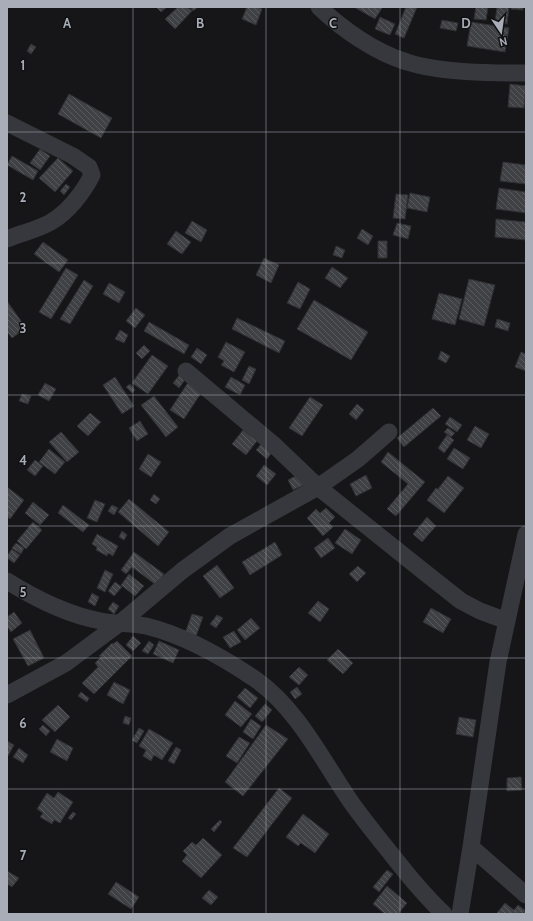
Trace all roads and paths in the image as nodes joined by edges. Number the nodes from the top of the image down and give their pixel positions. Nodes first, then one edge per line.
1 (318, 7) edge
2 (526, 73) edge
3 (7, 123) edge
4 (7, 240) edge
5 (186, 371) dead end
6 (389, 432) dead end
7 (318, 487) junction
8 (526, 534) edge
9 (7, 580) edge
10 (507, 621) junction
11 (120, 623) junction
12 (7, 695) edge
13 (471, 848) junction
14 (526, 895) edge
15 (444, 914) edge
16 (460, 914) edge

1 - 2 street
3 - 4 street
5 - 7 street
6 - 7 street
7 - 10 street
7 - 11 street
8 - 10 street
9 - 11 street
10 - 13 street
11 - 12 street
11 - 15 street
13 - 14 street
13 - 16 street

